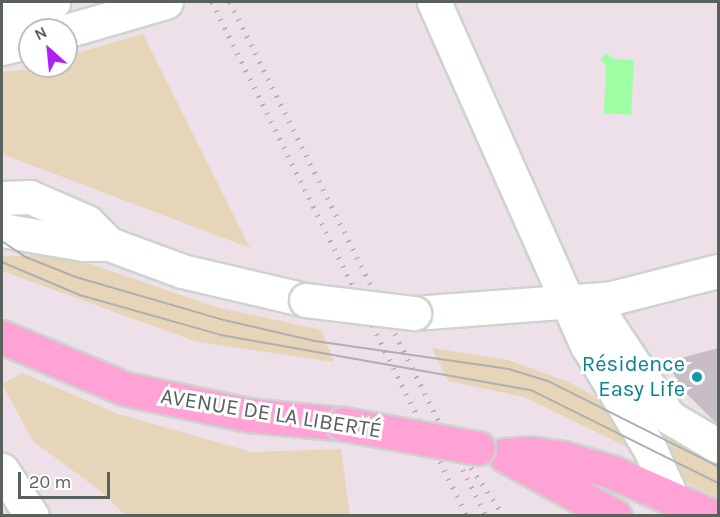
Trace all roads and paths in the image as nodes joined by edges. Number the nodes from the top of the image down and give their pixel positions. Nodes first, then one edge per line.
1 (53, 2) edge
2 (166, 2) edge
3 (434, 2) edge
4 (2, 15) edge
5 (78, 27) edge
6 (18, 44) edge
7 (2, 48) edge
8 (2, 175) edge
9 (16, 197) edge
10 (2, 230) edge
11 (109, 243) junction
12 (718, 271) edge
13 (567, 300) junction
14 (6, 340) edge
15 (718, 446) edge
16 (491, 452) junction
17 (2, 470) edge
18 (678, 506) edge
19 (32, 516) edge
20 (615, 516) edge
21 (712, 516) edge

1 - 4 street
2 - 5 street
3 - 13 street
6 - 7 street
8 - 9 street
9 - 11 street
10 - 11 street
11 - 13 street, bridge
12 - 13 street
13 - 15 street
13 - 18 street
14 - 16 main road, AVENUE DE LA LIBERTÉ, bridge
16 - 18 main road
16 - 20 main road
17 - 19 street
18 - 21 main road

